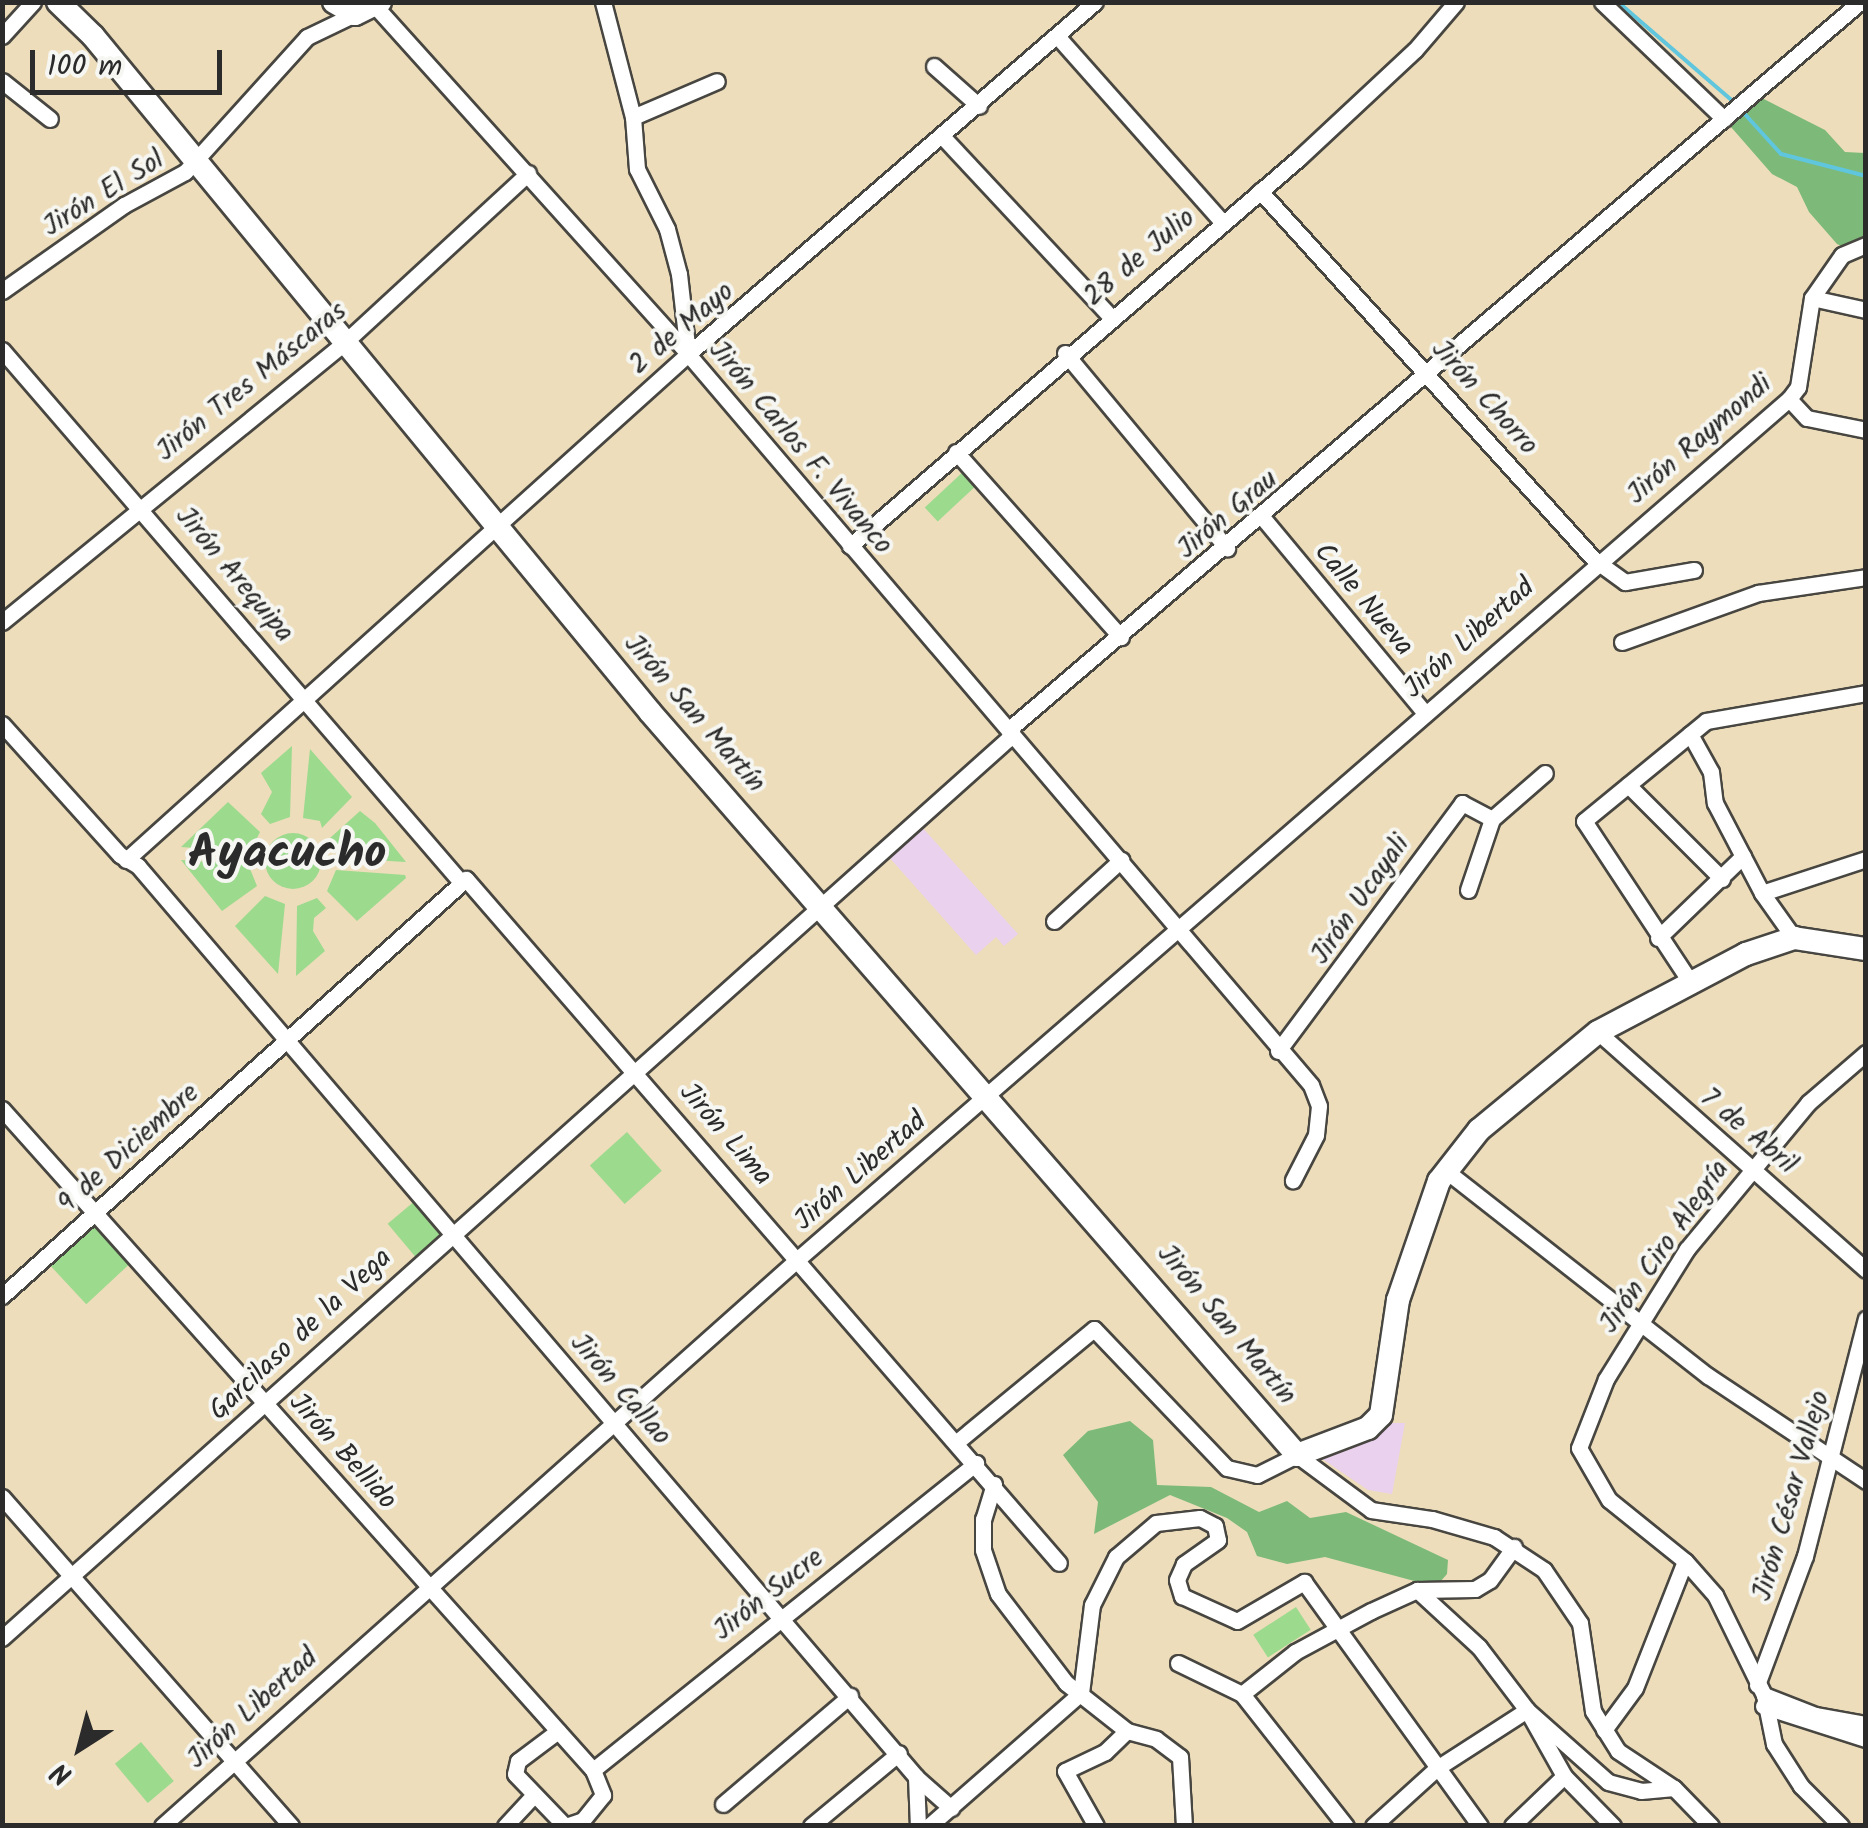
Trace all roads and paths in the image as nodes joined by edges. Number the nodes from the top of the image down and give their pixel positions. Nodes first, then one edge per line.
1 (33, 2) edge
2 (58, 2) edge
3 (603, 2) edge
4 (1095, 2) edge
5 (1456, 2) edge
6 (1602, 2) edge
7 (1860, 2) edge
8 (361, 6) edge
9 (2, 36) edge
10 (1057, 36) junction
11 (934, 66) dead end
12 (2, 81) edge
13 (717, 81) dead end
14 (979, 106) junction
15 (633, 117) junction
16 (50, 119) dead end
17 (1724, 119) junction
18 (943, 138) junction
19 (192, 158) junction
20 (528, 173) junction
21 (1260, 191) junction
22 (1222, 222) junction
23 (1866, 245) edge
24 (2, 291) edge
25 (1812, 298) junction
26 (1866, 310) edge
27 (1110, 316) junction
28 (343, 344) junction
29 (2, 350) edge
30 (1066, 353) junction
31 (688, 354) junction
32 (1430, 375) junction
33 (1790, 399) junction
34 (1866, 430) edge
35 (956, 452) junction
36 (141, 504) junction
37 (1263, 518) junction
38 (494, 528) junction
39 (850, 546) junction
40 (1227, 548) junction
41 (1596, 561) junction
42 (1694, 570) dead end
43 (1866, 577) edge
44 (2, 622) edge
45 (1122, 637) junction
46 (1622, 642) dead end
47 (1866, 693) edge
48 (306, 700) junction
49 (1425, 713) junction
50 (2, 724) edge
51 (1010, 732) junction
52 (1690, 734) junction
53 (1545, 773) dead end
54 (1628, 785) junction
55 (1492, 819) junction
56 (1744, 856) junction
57 (1866, 859) edge
58 (126, 860) junction
59 (1121, 860) junction
60 (1722, 878) junction
61 (463, 880) junction
62 (1468, 890) dead end
63 (1762, 893) junction
64 (822, 903) junction
65 (1054, 921) dead end
66 (1176, 930) junction
67 (1658, 938) junction
68 (1794, 938) junction
69 (1864, 952) edge
70 (1691, 983) junction
71 (1598, 1032) junction
72 (285, 1037) junction
73 (1278, 1051) junction
74 (1866, 1053) edge
75 (635, 1070) junction
76 (988, 1095) junction
77 (2, 1109) edge
78 (1751, 1167) junction
79 (1446, 1170) junction
80 (1293, 1180) dead end
81 (96, 1212) junction
82 (450, 1234) junction
83 (799, 1258) junction
84 (1866, 1270) edge
85 (2, 1296) edge
86 (1641, 1320) junction
87 (1866, 1320) edge
88 (264, 1403) junction
89 (616, 1423) junction
90 (958, 1441) junction
91 (1296, 1455) junction
92 (1831, 1459) junction
93 (976, 1463) junction
94 (1866, 1481) edge
95 (994, 1484) junction
96 (2, 1497) edge
97 (1514, 1547) junction
98 (1685, 1560) junction
99 (1060, 1563) dead end
100 (74, 1576) junction
101 (430, 1584) junction
102 (1418, 1590) junction
103 (780, 1615) junction
104 (1341, 1626) junction
105 (2, 1638) edge
106 (1178, 1663) dead end
107 (1081, 1694) junction
108 (1242, 1694) junction
109 (1761, 1695) junction
110 (850, 1696) junction
111 (1527, 1710) junction
112 (1866, 1724) edge
113 (1604, 1730) junction
114 (558, 1731) junction
115 (1127, 1731) junction
116 (1866, 1738) edge
117 (899, 1753) junction
118 (236, 1758) junction
119 (1436, 1768) junction
120 (594, 1770) junction
121 (1564, 1776) junction
122 (916, 1777) junction
123 (1674, 1788) junction
124 (532, 1798) junction
125 (722, 1804) dead end
126 (951, 1808) junction
127 (584, 1823) edge
128 (162, 1826) edge
129 (291, 1826) edge
130 (505, 1826) edge
131 (565, 1826) edge
132 (812, 1826) edge
133 (918, 1826) edge
134 (929, 1826) edge
135 (1096, 1826) edge
136 (1184, 1826) edge
137 (1346, 1826) edge
138 (1374, 1826) edge
139 (1480, 1826) edge
140 (1512, 1826) edge
141 (1613, 1826) edge
142 (1711, 1826) edge
143 (1841, 1826) edge

1 - 9 street
2 - 19 street, Jirón San Martín
3 - 15 street
4 - 10 street, 2 de Mayo
5 - 21 street, 28 de Julio
6 - 17 street
7 - 17 street, Jirón Grau
8 - 19 street, Jirón El Sol
8 - 20 street, Jirón Carlos F. Vivanco
10 - 14 street, 2 de Mayo
10 - 22 street
11 - 14 street
12 - 16 street
13 - 15 street
14 - 18 street, 2 de Mayo
15 - 31 street
17 - 32 street, Jirón Grau
18 - 27 street
18 - 31 street, 2 de Mayo
19 - 24 street, Jirón El Sol
19 - 28 street, Jirón San Martín
20 - 28 street, Jirón Tres Máscaras
20 - 31 street, Jirón Carlos F. Vivanco
21 - 22 street, 28 de Julio
21 - 32 street, Jirón Chorro
22 - 27 street, 28 de Julio
23 - 25 street, Jirón Raymondi
25 - 26 street
25 - 33 street, Jirón Raymondi
27 - 30 street, 28 de Julio
28 - 36 street, Jirón Tres Máscaras
28 - 38 street, Jirón San Martín
29 - 36 street, Jirón Arequipa
30 - 35 street, 28 de Julio
30 - 40 street
31 - 38 street, 2 de Mayo
31 - 39 street, Jirón Carlos F. Vivanco
32 - 37 street, Jirón Grau
32 - 41 street, Jirón Chorro
33 - 34 street
33 - 41 street, Jirón Raymondi
35 - 39 street, 28 de Julio
35 - 45 street
36 - 44 street, Jirón Tres Máscaras
36 - 48 street, Jirón Arequipa
37 - 40 street, Jirón Grau
37 - 49 street, Calle Nueva
38 - 48 street, 2 de Mayo
38 - 64 street, Jirón San Martín
39 - 51 street, Jirón Carlos F. Vivanco
40 - 45 street, Jirón Grau
41 - 42 street, Jirón Chorro
41 - 49 street, Jirón Libertad
43 - 46 street
45 - 51 street, Jirón Grau
47 - 52 street
48 - 58 street, 2 de Mayo
48 - 61 street, Jirón Arequipa
49 - 66 street, Jirón Libertad
50 - 58 street, Jirón Callao
51 - 59 street, Jirón Carlos F. Vivanco
51 - 64 street, Jirón Grau
52 - 54 street
52 - 56 street
53 - 55 street
54 - 60 street
54 - 67 street
55 - 62 street
55 - 73 street, Jirón Ucayali
56 - 60 street
56 - 63 street
57 - 63 street
58 - 72 street, Jirón Callao
59 - 65 street
59 - 66 street, Jirón Carlos F. Vivanco
60 - 67 street
61 - 72 street, 9 de Diciembre
61 - 75 street, Jirón Lima
63 - 68 street
64 - 75 street, Jirón Grau
64 - 76 street, Jirón San Martín
66 - 73 street
66 - 76 street, Jirón Libertad
67 - 70 street
68 - 69 street
68 - 70 street
70 - 71 street
71 - 78 street, 7 de Abril
71 - 79 street
72 - 81 street, 9 de Diciembre
72 - 82 street, Jirón Callao
73 - 80 street
74 - 78 street, Jirón Ciro Alegría
75 - 82 street, Garcilaso de la Vega
75 - 83 street, Jirón Lima
76 - 83 street, Jirón Libertad
76 - 91 street, Jirón San Martín
77 - 81 street, Jirón Bellido
78 - 84 street, 7 de Abril
78 - 86 street, Jirón Ciro Alegría
79 - 86 street
79 - 91 street
81 - 85 street, 9 de Diciembre
81 - 88 street, Jirón Bellido
82 - 88 street, Garcilaso de la Vega
82 - 89 street, Jirón Callao
83 - 89 street, Jirón Libertad
83 - 90 street, Jirón Lima
86 - 92 street
86 - 98 street, Jirón Ciro Alegría
87 - 92 street, Jirón César Vallejo
88 - 100 street, Garcilaso de la Vega
88 - 101 street, Jirón Bellido
89 - 101 street, Jirón Libertad
89 - 103 street, Jirón Callao
90 - 91 street
90 - 93 street, Jirón Lima
91 - 97 street
92 - 94 street
92 - 109 street, Jirón César Vallejo
93 - 95 street, Jirón Lima
93 - 103 street, Jirón Sucre
95 - 99 street, Jirón Lima
95 - 107 street
96 - 100 street
97 - 102 street
97 - 113 street
98 - 109 street
98 - 113 street
100 - 105 street, Garcilaso de la Vega
100 - 118 street
101 - 114 street, Jirón Bellido
101 - 118 street, Jirón Libertad
102 - 104 street
102 - 111 street
103 - 110 street, Jirón Callao
103 - 120 street, Jirón Sucre
104 - 107 street
104 - 108 street
104 - 119 street
106 - 108 street
107 - 115 street
107 - 126 street
108 - 137 street
109 - 112 street
109 - 116 street
109 - 143 street
110 - 117 street, Jirón Callao
110 - 125 street
111 - 119 street
111 - 121 street
111 - 123 street
113 - 123 street
114 - 120 street, Jirón Bellido
114 - 124 street
115 - 135 street
115 - 136 street
117 - 122 street, Jirón Callao
117 - 132 street
118 - 128 street, Jirón Libertad
118 - 129 street
119 - 138 street
119 - 139 street
120 - 127 street
121 - 140 street
121 - 141 street
122 - 126 street, Jirón Callao
122 - 133 street
123 - 142 street
124 - 130 street
124 - 131 street
126 - 134 street
127 - 131 street

